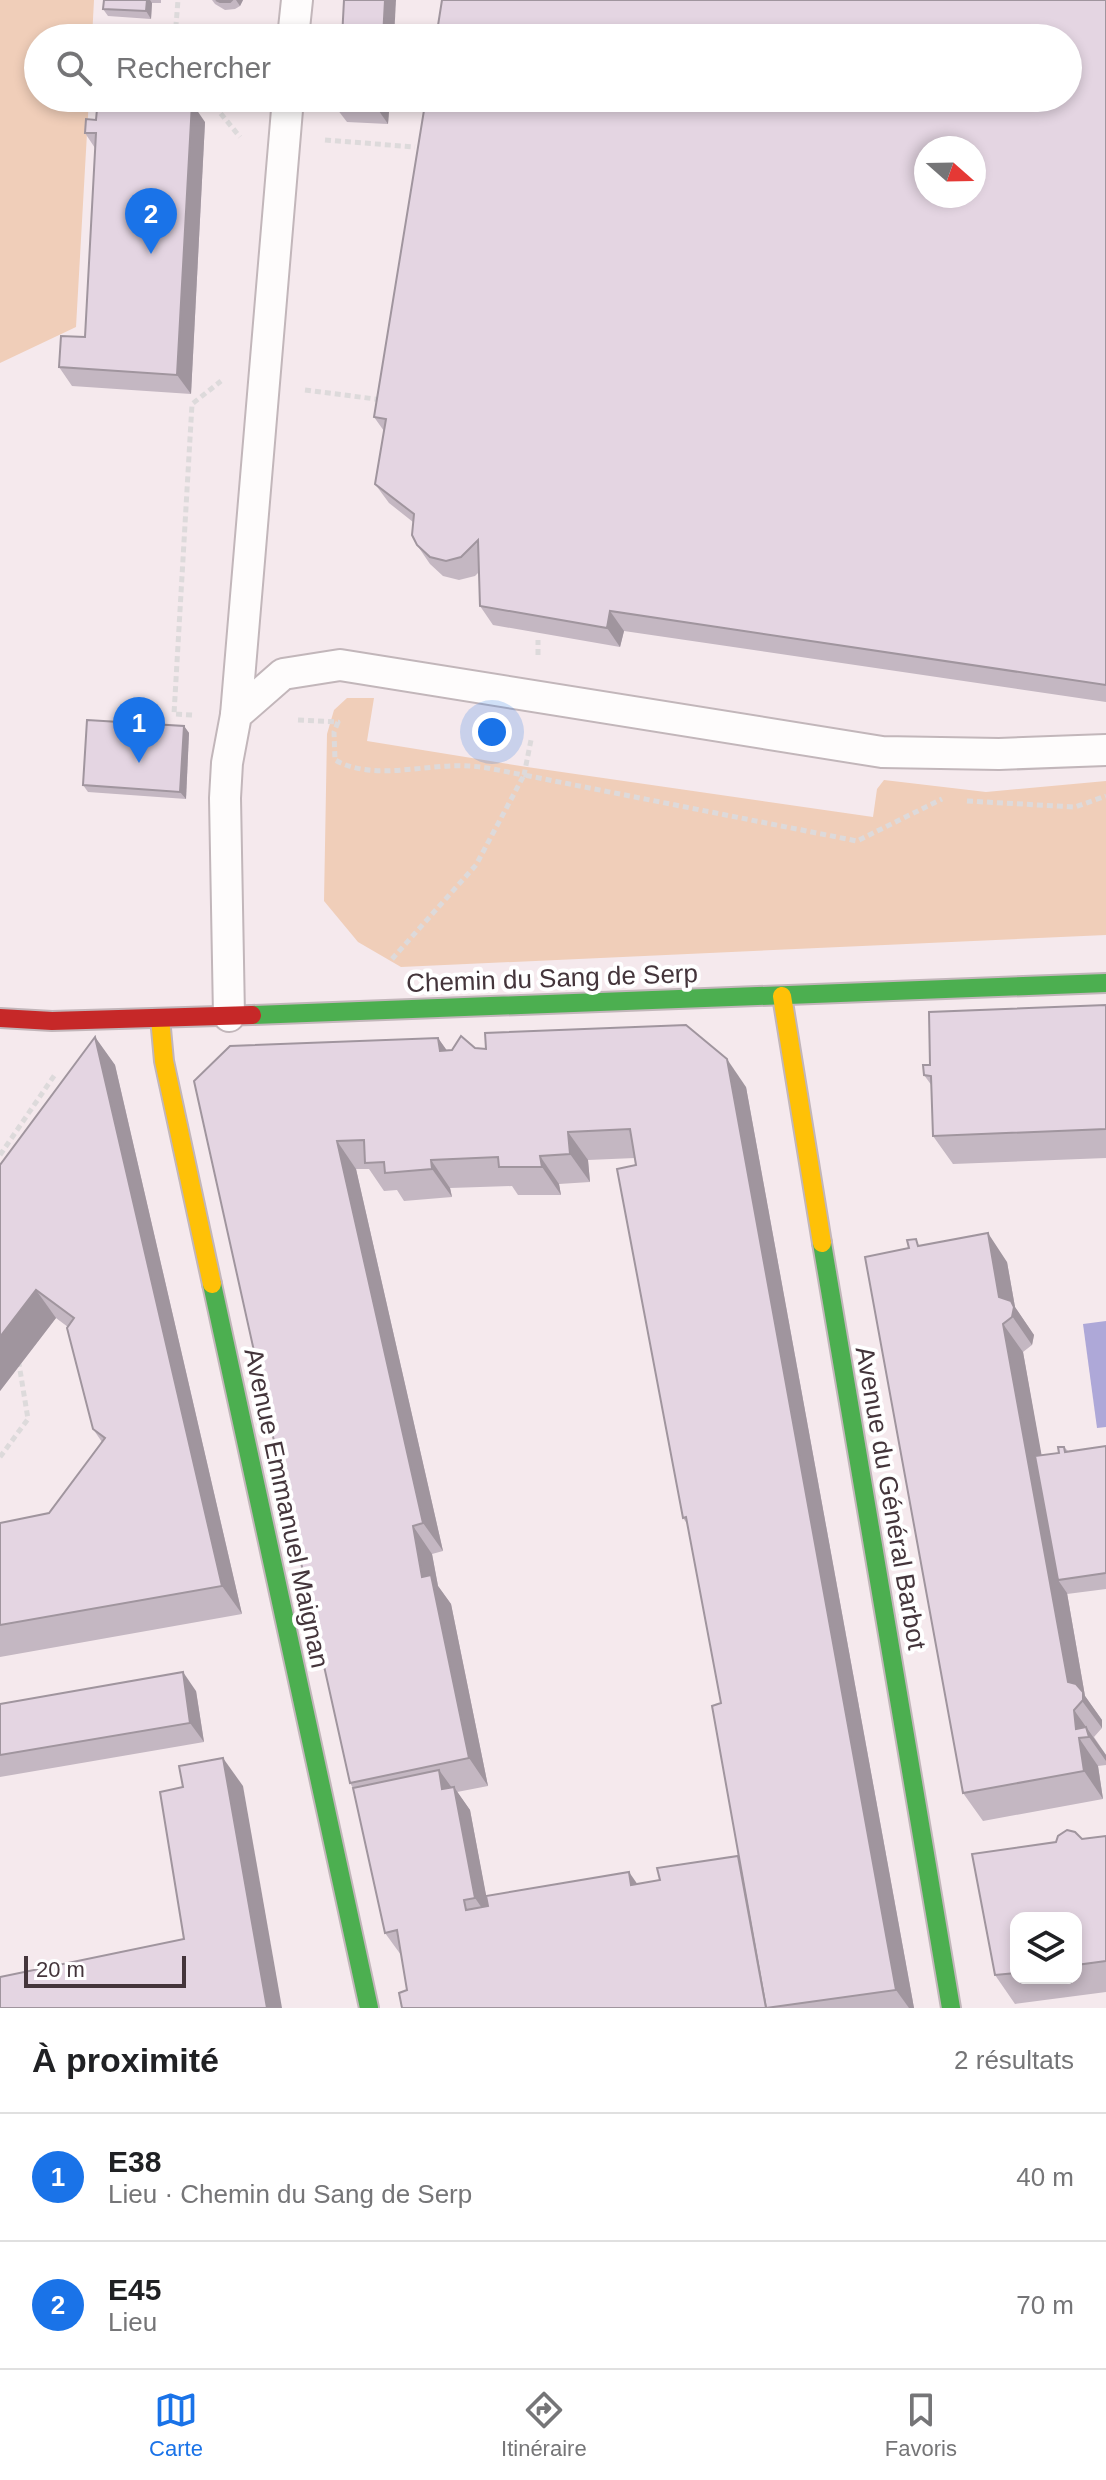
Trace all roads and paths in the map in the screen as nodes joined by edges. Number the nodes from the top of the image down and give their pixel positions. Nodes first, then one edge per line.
1 (178, 0) edge
2 (297, 0) edge
3 (176, 24) edge
4 (294, 24) edge
5 (287, 112) edge
6 (236, 715) junction
7 (1106, 750) edge
8 (1106, 796) edge
9 (390, 961) dead end
10 (1106, 983) edge
11 (782, 996) junction
12 (229, 1016) junction
13 (0, 1018) edge
14 (160, 1018) junction
15 (52, 1021) junction
16 (0, 1155) edge
17 (19, 1364) edge
18 (0, 1457) edge
19 (369, 2008) edge
20 (951, 2008) edge

1 - 3 path
2 - 4 lane
5 - 6 lane
6 - 7 lane
6 - 12 lane
8 - 9 path
10 - 11 street, Chemin du Sang de Serp
11 - 12 street, Chemin du Sang de Serp
11 - 20 street, Avenue du Général Barbot
12 - 14 street, Chemin du Sang de Serp
13 - 15 street, Chemin du Sang de Serp
14 - 15 street, Chemin du Sang de Serp
14 - 19 street, Avenue Emmanuel Maignan
15 - 16 path
17 - 18 path

